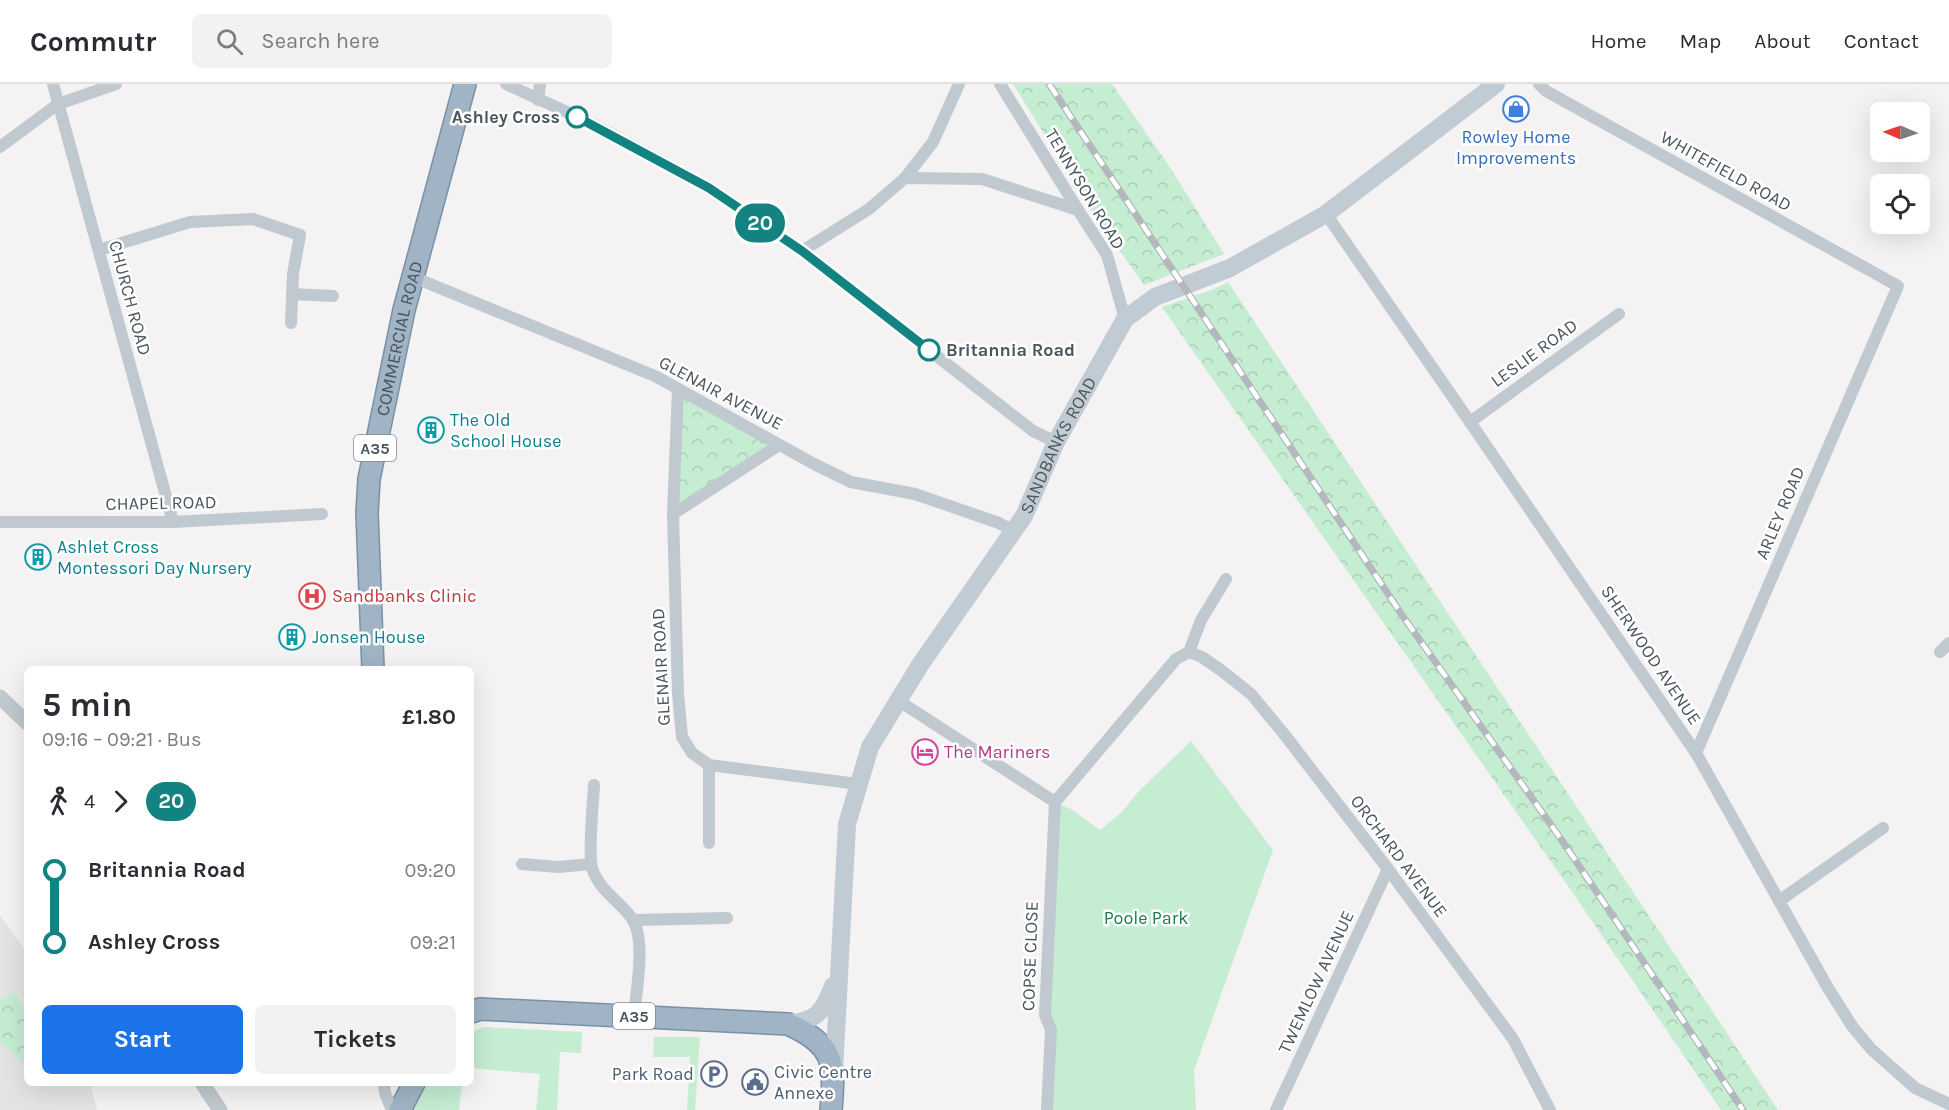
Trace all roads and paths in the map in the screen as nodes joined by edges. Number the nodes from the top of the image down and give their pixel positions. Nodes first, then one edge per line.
1 (53, 84) edge
2 (116, 84) edge
3 (465, 84) edge
4 (506, 84) edge
5 (540, 84) edge
6 (959, 84) edge
7 (1000, 84) edge
8 (1496, 84) edge
9 (1539, 84) edge
10 (538, 100) junction
11 (58, 104) junction
12 (0, 147) edge
13 (905, 178) junction
14 (1078, 210) junction
15 (1326, 214) junction
16 (99, 250) junction
17 (802, 251) junction
18 (413, 277) junction
19 (1898, 286) joint
20 (292, 294) junction
21 (333, 296) dead end
22 (1619, 314) dead end
23 (1125, 319) junction
24 (291, 323) dead end
25 (678, 389) junction
26 (1470, 422) junction
27 (1056, 442) junction
28 (779, 445) junction
29 (322, 514) dead end
30 (673, 514) junction
31 (0, 522) edge
32 (173, 522) junction
33 (1013, 531) junction
34 (1226, 579) dead end
35 (1189, 652) junction
36 (373, 666) edge
37 (0, 697) edge
38 (899, 701) junction
39 (24, 720) edge
40 (1696, 753) junction
41 (709, 765) junction
42 (858, 784) junction
43 (594, 785) dead end
44 (1054, 802) junction
45 (1883, 828) dead end
46 (709, 843) dead end
47 (522, 864) dead end
48 (591, 864) junction
49 (1388, 869) junction
50 (1779, 901) junction
51 (727, 918) dead end
52 (633, 920) junction
53 (838, 970) junction
54 (474, 1009) edge
55 (634, 1016) junction
56 (788, 1024) junction
57 (834, 1073) junction
58 (203, 1086) edge
59 (384, 1086) edge
60 (412, 1086) edge
61 (1949, 1104) edge
62 (219, 1110) edge
63 (392, 1110) edge
64 (400, 1110) edge
65 (831, 1110) edge
66 (1047, 1110) edge
67 (1276, 1110) edge
68 (1550, 1110) edge

1 - 11 street, CHURCH ROAD
2 - 11 street
3 - 18 highway, COMMERCIAL ROAD / A35
4 - 10 street
5 - 10 street
6 - 13 street
7 - 14 street, TENNYSON ROAD
8 - 15 main road, SANDBANKS ROAD
9 - 19 street, WHITEFIELD ROAD
10 - 17 street
11 - 12 street
11 - 16 street, CHURCH ROAD
13 - 14 street
13 - 17 street
14 - 23 street, TENNYSON ROAD
15 - 23 main road, SANDBANKS ROAD
15 - 26 street, SHERWOOD AVENUE
16 - 20 street
16 - 32 street, CHURCH ROAD
17 - 27 street
18 - 25 street, GLENAIR AVENUE
18 - 36 highway, COMMERCIAL ROAD / A35
19 - 40 street, ARLEY ROAD
20 - 21 street
20 - 24 street
22 - 26 street, LESLIE ROAD
23 - 27 main road, SANDBANKS ROAD
25 - 28 street, GLENAIR AVENUE
25 - 30 street, GLENAIR ROAD
26 - 40 street, SHERWOOD AVENUE
27 - 33 main road, SANDBANKS ROAD
28 - 30 street
28 - 33 street, GLENAIR AVENUE
29 - 32 street, CHAPEL ROAD
30 - 41 street, GLENAIR ROAD
31 - 32 street, CHAPEL ROAD
33 - 38 main road, SANDBANKS ROAD
34 - 35 street
35 - 44 street
35 - 49 street, ORCHARD AVENUE
37 - 39 street
38 - 42 main road, SANDBANKS ROAD
38 - 44 street
40 - 50 street, SHERWOOD AVENUE
41 - 42 street
41 - 46 street
42 - 53 main road, SANDBANKS ROAD
43 - 48 street
44 - 66 street, COPSE CLOSE
45 - 50 street
47 - 48 street
48 - 52 street
49 - 67 street, TWEMLOW AVENUE
49 - 68 street, ORCHARD AVENUE
50 - 61 street, SHERWOOD AVENUE
51 - 52 street
52 - 55 street
53 - 56 main road, SANDBANKS ROAD
53 - 57 main road, SANDBANKS ROAD
54 - 55 highway, A35
55 - 56 highway, A35
56 - 57 highway, A35
57 - 65 highway, SANDBANKS ROAD / A35
58 - 62 street
59 - 63 street
60 - 64 highway

